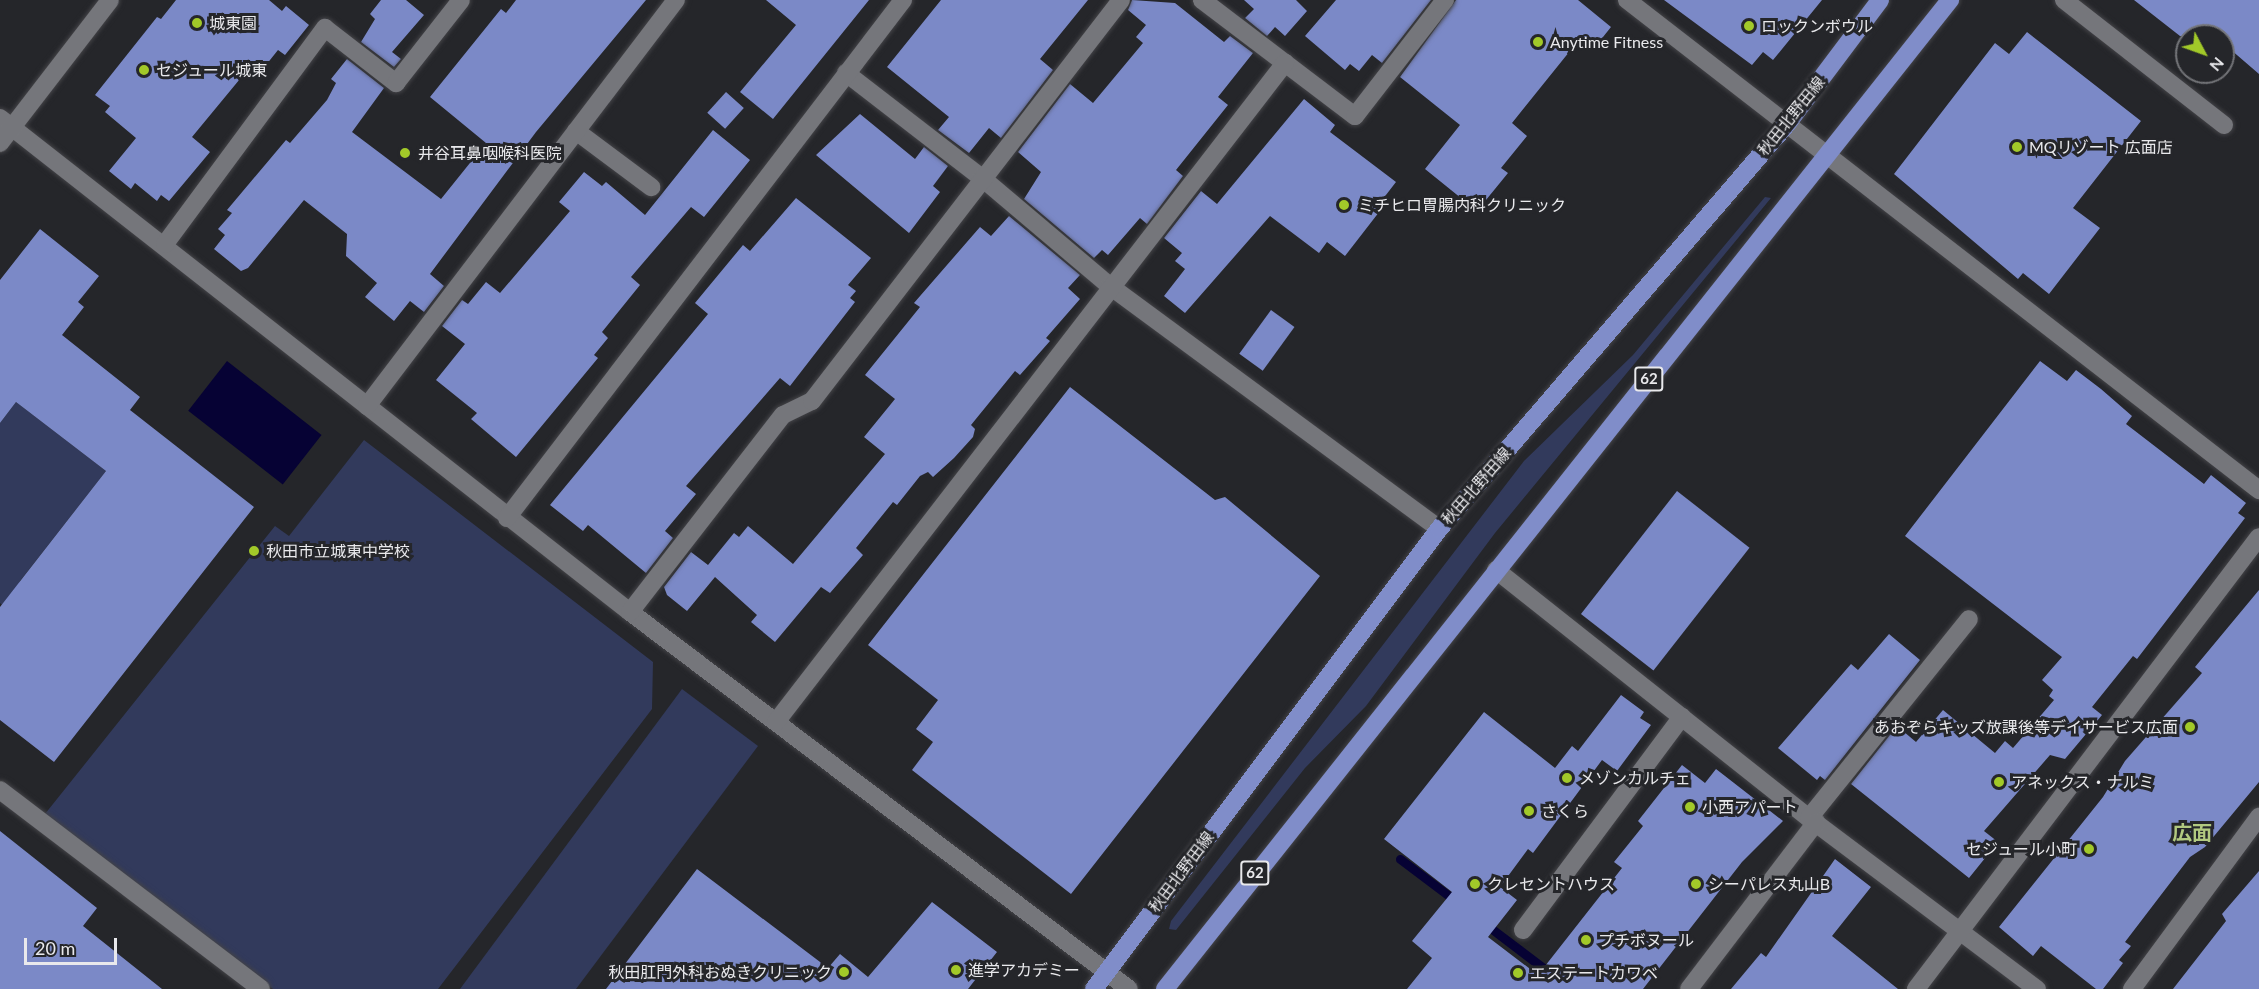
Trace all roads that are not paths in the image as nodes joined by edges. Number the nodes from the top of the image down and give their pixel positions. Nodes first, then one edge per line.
1 (110, 0) edge
2 (461, 0) edge
3 (676, 0) edge
4 (903, 0) edge
5 (1121, 0) edge
6 (1202, 0) edge
7 (1445, 0) edge
8 (1627, 0) edge
9 (1880, 0) edge
10 (1950, 0) edge
11 (2064, 0) edge
12 (1285, 63) junction
13 (846, 74) junction
14 (6, 122) edge
15 (1787, 124) junction
16 (2224, 124) dead end
17 (576, 131) junction
18 (0, 143) edge
19 (1828, 157) junction
20 (982, 178) junction
21 (651, 187) dead end
22 (165, 244) junction
23 (1110, 286) junction
24 (367, 405) junction
25 (2259, 490) edge
26 (507, 518) junction
27 (1439, 529) junction
28 (2259, 537) edge
29 (1496, 570) junction
30 (630, 612) junction
31 (1969, 619) dead end
32 (1682, 717) junction
33 (776, 722) junction
34 (0, 790) edge
35 (2259, 817) edge
36 (1813, 820) junction
37 (1523, 930) dead end
38 (1960, 931) junction
39 (1107, 971) junction
40 (261, 989) edge
41 (1094, 989) edge
42 (1129, 989) edge
43 (1165, 989) edge
44 (1689, 989) edge
45 (1916, 989) edge
46 (2037, 989) edge
47 (2132, 989) edge

1 - 14 street
2 - 22 street
3 - 17 street
4 - 13 street
5 - 20 street
6 - 12 street
7 - 12 street
8 - 15 street
9 - 15 main road, 秋田北野田線
10 - 19 main road, 62
11 - 16 street
12 - 23 street
13 - 20 street
13 - 26 street
14 - 18 street
14 - 22 street
15 - 19 street
15 - 27 main road, 秋田北野田線
17 - 21 street
17 - 24 street
19 - 25 street
19 - 29 main road, 62
20 - 23 street
20 - 30 street
22 - 24 street
23 - 27 street
23 - 33 street
24 - 26 street
26 - 30 street
27 - 39 main road, 秋田北野田線
28 - 38 street
29 - 32 street
29 - 43 main road, 62
30 - 33 street
31 - 36 street
32 - 36 street
32 - 37 street
33 - 39 street
34 - 40 street
35 - 47 street
36 - 38 street
36 - 44 street
38 - 45 street
38 - 46 street
39 - 41 main road, 秋田北野田線
39 - 42 street

